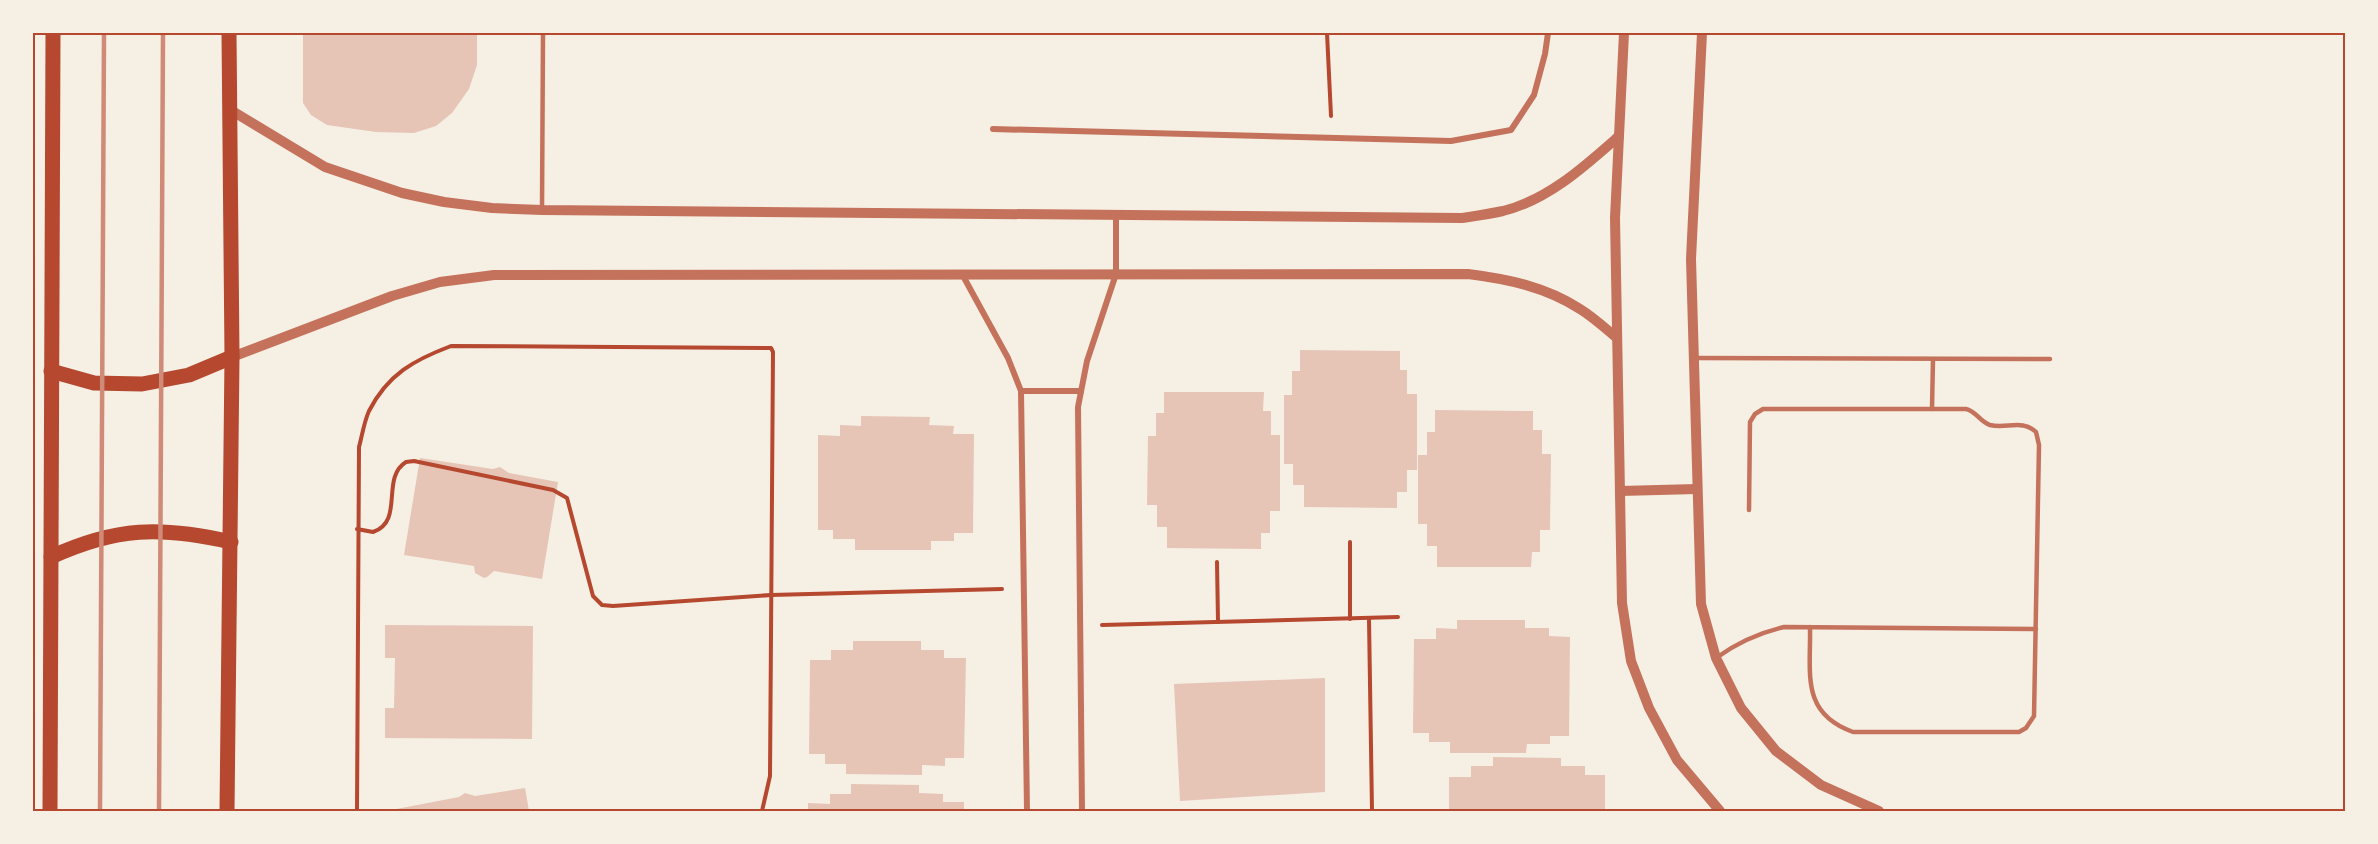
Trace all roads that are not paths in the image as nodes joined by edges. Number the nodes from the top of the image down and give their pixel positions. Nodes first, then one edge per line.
1 (54, 33) edge
2 (229, 33) edge
3 (543, 33) edge
4 (1548, 33) edge
5 (1624, 33) edge
6 (1702, 33) edge
7 (229, 109) junction
8 (993, 129) dead end
9 (1619, 136) junction
10 (542, 210) junction
11 (1116, 214) junction
12 (961, 274) junction
13 (1116, 274) junction
14 (1617, 338) junction
15 (232, 357) junction
16 (1694, 358) junction
17 (1933, 359) junction
18 (2050, 359) dead end
19 (51, 371) junction
20 (1021, 391) junction
21 (1081, 391) junction
22 (1932, 409) junction
23 (1697, 489) junction
24 (1620, 491) junction
25 (1749, 510) dead end
26 (231, 542) junction
27 (51, 557) junction
28 (1810, 627) junction
29 (2036, 629) junction
30 (1716, 658) junction
31 (50, 811) edge
32 (227, 811) edge
33 (1027, 811) edge
34 (1082, 811) edge
35 (1720, 811) edge
36 (1879, 811) edge

1 - 19 main road
2 - 7 main road
3 - 10 lane
4 - 8 street
5 - 9 street
6 - 16 street
7 - 10 street
7 - 15 main road
9 - 11 street
9 - 14 street
10 - 11 street
11 - 13 street
12 - 13 street
12 - 15 street
12 - 20 street
13 - 14 street
13 - 21 street
14 - 24 street
15 - 19 main road
15 - 26 main road
16 - 17 lane
16 - 23 street
17 - 18 lane
17 - 22 lane
19 - 27 main road
20 - 21 street
20 - 33 street
21 - 34 street
22 - 25 lane
22 - 29 lane
23 - 24 street
23 - 30 street
24 - 35 street
26 - 27 main road
26 - 32 main road
27 - 31 main road
28 - 29 lane
28 - 29 lane
28 - 30 lane
30 - 36 street

